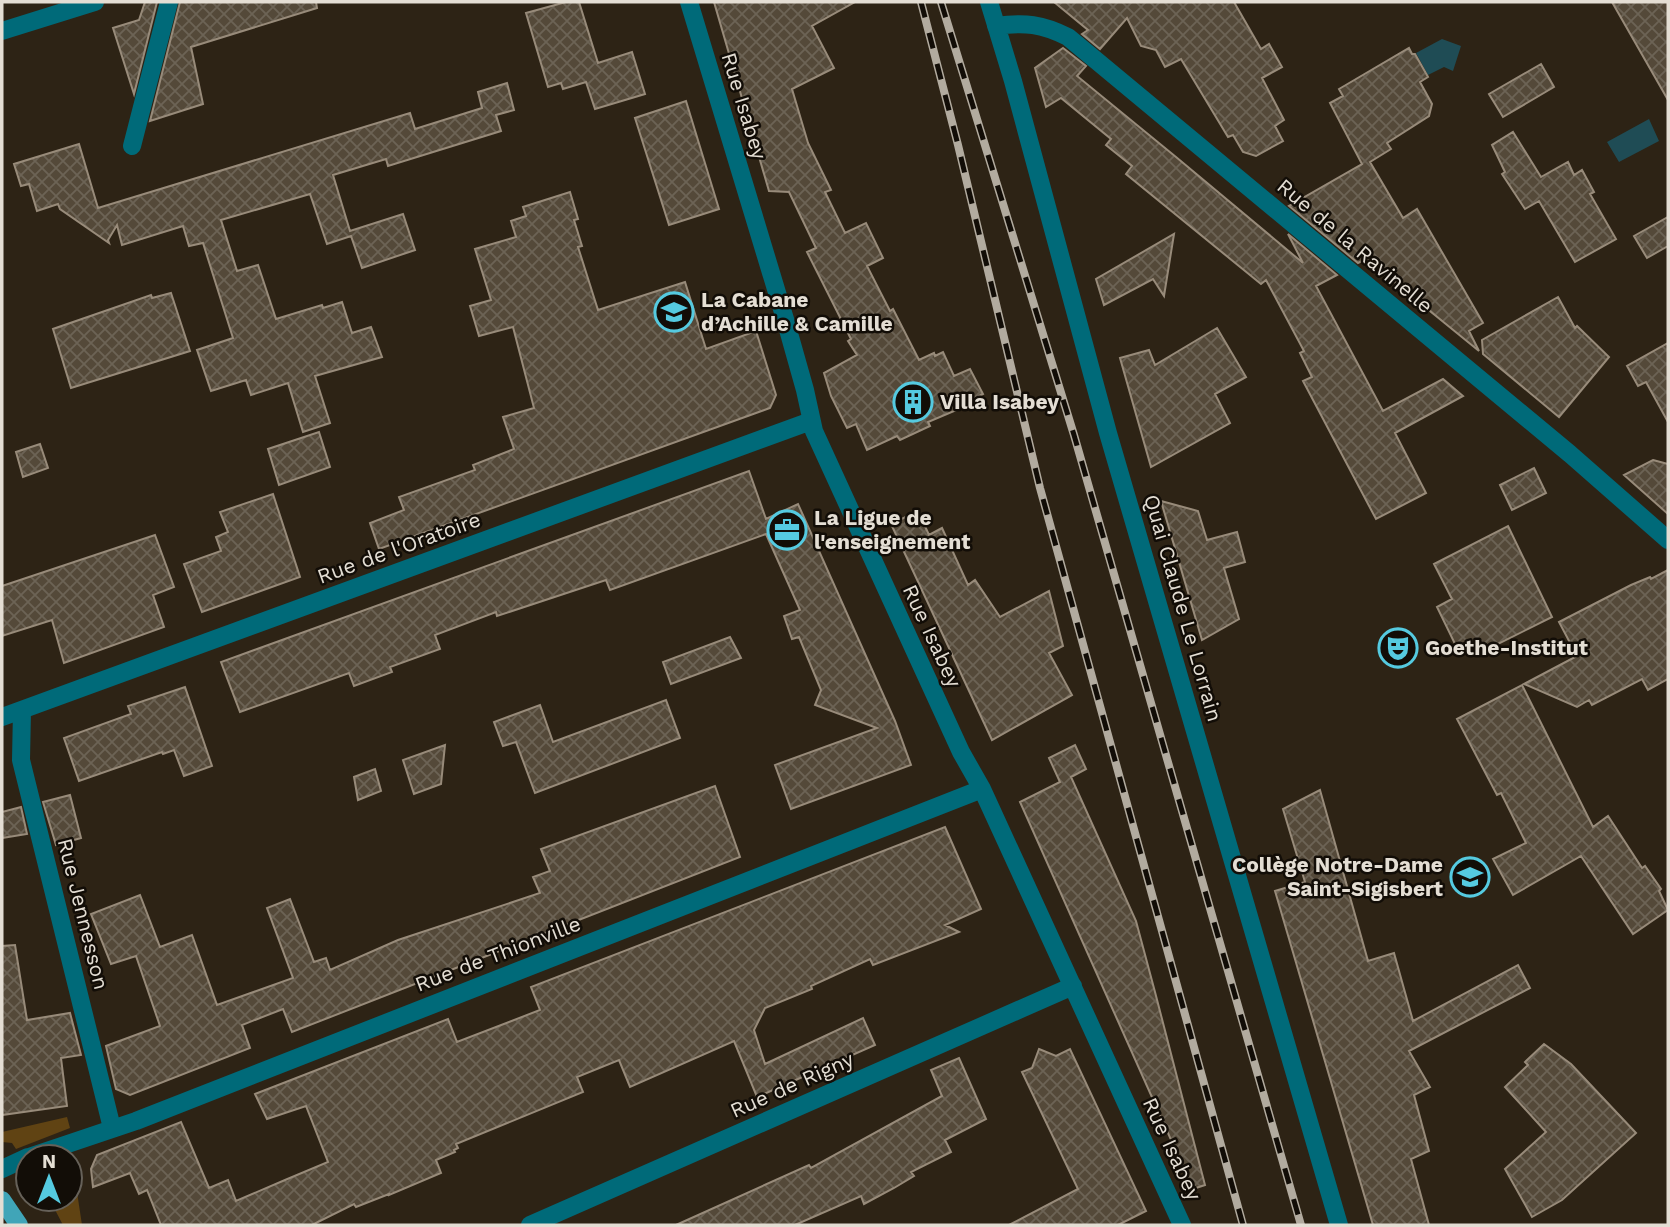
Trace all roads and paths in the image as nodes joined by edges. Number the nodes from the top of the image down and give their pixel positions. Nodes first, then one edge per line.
1 (95, 2) edge
2 (169, 2) edge
3 (689, 2) edge
4 (989, 2) edge
5 (996, 26) junction
6 (2, 31) edge
7 (132, 146) dead end
8 (811, 421) junction
9 (1668, 540) edge
10 (22, 710) junction
11 (2, 717) edge
12 (982, 789) junction
13 (1073, 986) junction
14 (112, 1128) junction
15 (69, 1143) edge
16 (4, 1205) edge
17 (19, 1225) edge
18 (530, 1225) edge
19 (1182, 1225) edge
20 (1339, 1225) edge

1 - 6 street
2 - 7 street
3 - 8 street, Rue Isabey
4 - 5 street, Quai Claude Le Lorrain
5 - 9 street, Rue de la Ravinelle
5 - 20 street, Quai Claude Le Lorrain
8 - 10 street, Rue de l'Oratoire
8 - 12 street, Rue Isabey
10 - 11 street, Rue de l'Oratoire
10 - 14 street, Rue Jennesson
12 - 13 street, Rue Isabey
12 - 14 street, Rue de Thionville
13 - 18 street, Rue de Rigny
13 - 19 street, Rue Isabey
14 - 15 street, Rue de Thionville
16 - 17 main road

